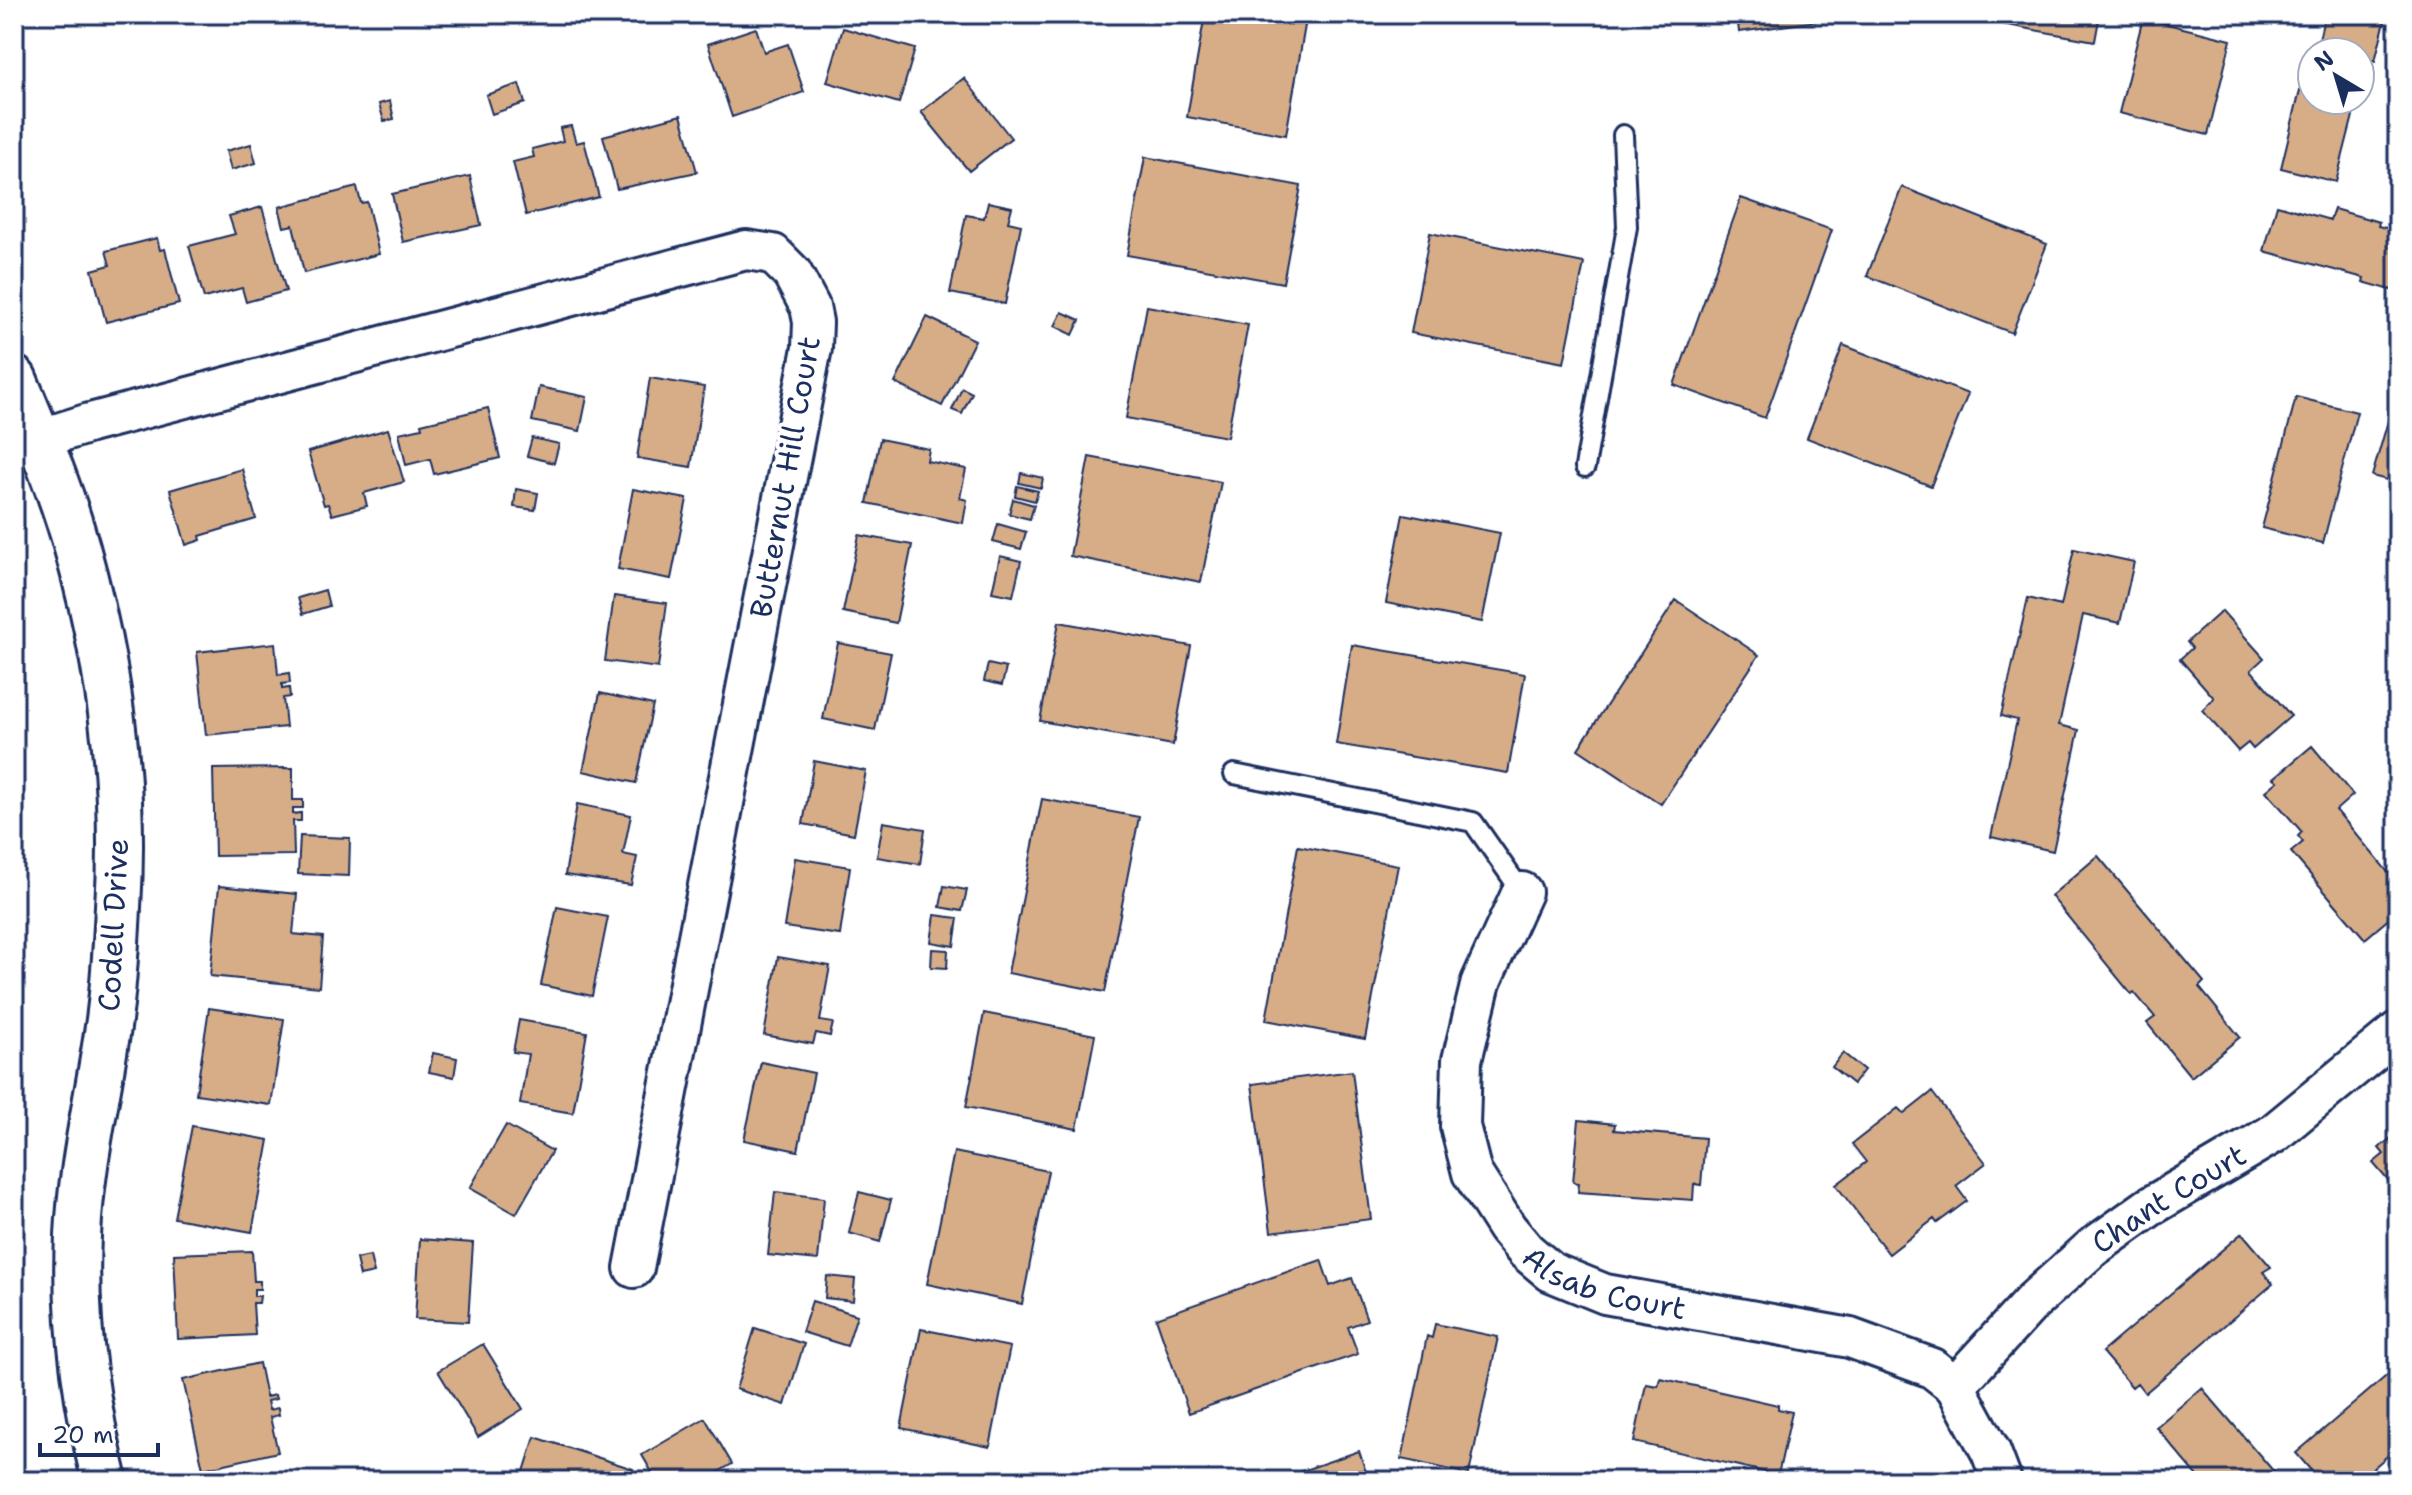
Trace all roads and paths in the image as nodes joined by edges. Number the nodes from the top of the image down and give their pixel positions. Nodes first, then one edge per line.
1 (1623, 135) dead end
2 (14, 379) edge
3 (39, 439) junction
4 (1585, 467) dead end
5 (1234, 774) dead end
6 (1522, 892) joint
7 (2398, 1031) edge
8 (634, 1268) dead end
9 (1955, 1386) junction
10 (105, 1481) edge
11 (2002, 1481) edge

1 - 4 lane
2 - 3 street, Codell Drive
3 - 8 street, Butternut Hill Court
3 - 10 street, Codell Drive
5 - 6 lane
6 - 9 street, Alsab Court
7 - 9 street, Chant Court
9 - 11 street, Alsab Court

